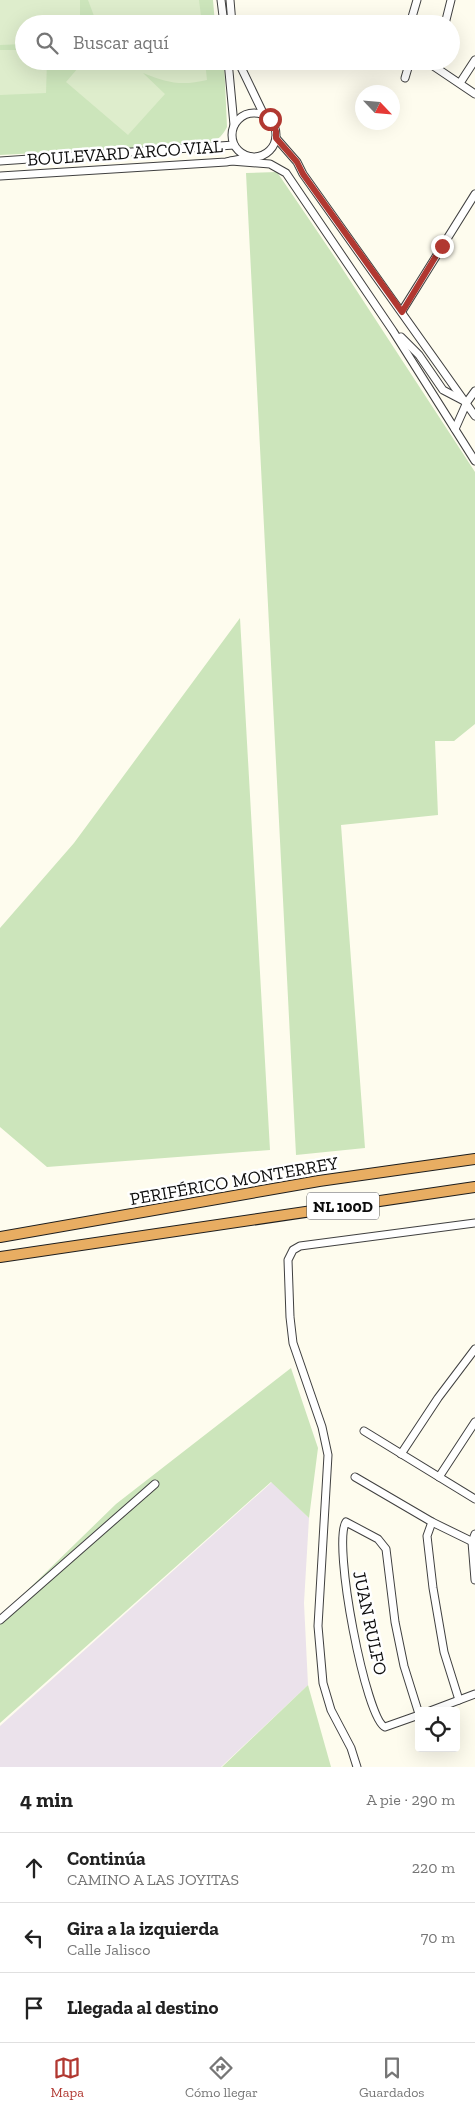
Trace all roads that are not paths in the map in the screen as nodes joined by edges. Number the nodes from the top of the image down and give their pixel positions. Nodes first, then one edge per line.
1 (220, 0) edge
2 (230, 0) edge
3 (417, 0) edge
4 (451, 0) edge
5 (220, 15) edge
6 (222, 15) edge
7 (231, 15) edge
8 (413, 15) edge
9 (447, 15) edge
10 (475, 60) edge
11 (229, 70) edge
12 (242, 70) edge
13 (407, 70) edge
14 (442, 70) edge
15 (405, 78) dead end
16 (460, 84) junction
17 (475, 94) edge
18 (264, 115) junction
19 (234, 124) junction
20 (276, 138) junction
21 (234, 145) junction
22 (250, 156) junction
23 (0, 161) edge
24 (232, 161) junction
25 (0, 176) edge
26 (475, 194) edge
27 (402, 312) junction
28 (394, 331) junction
29 (475, 391) edge
30 (466, 402) junction
31 (475, 402) edge
32 (475, 416) edge
33 (456, 430) junction
34 (475, 460) edge
35 (475, 1159) edge
36 (475, 1187) edge
37 (475, 1223) edge
38 (0, 1237) edge
39 (0, 1257) edge
40 (475, 1349) edge
41 (475, 1422) edge
42 (364, 1431) dead end
43 (401, 1454) junction
44 (355, 1477) dead end
45 (439, 1477) junction
46 (155, 1484) dead end
47 (475, 1499) edge
48 (432, 1522) junction
49 (474, 1540) edge
50 (475, 1580) edge
51 (0, 1620) edge
52 (475, 1694) edge
53 (459, 1700) junction
54 (441, 1707) edge
55 (419, 1714) edge
56 (357, 1767) edge

1 - 5 street
1 - 6 street
2 - 7 street
3 - 8 street
4 - 9 street
10 - 16 street
11 - 19 street
12 - 18 street
13 - 15 street
14 - 16 street
16 - 17 street
18 - 19 street
18 - 20 street
19 - 21 street
20 - 22 street
20 - 27 street
21 - 22 street
21 - 23 street, BOULEVARD ARCO VIAL
22 - 24 street, BOULEVARD ARCO VIAL
24 - 25 street, BOULEVARD ARCO VIAL
24 - 28 street
26 - 27 street
27 - 30 street
28 - 30 street
28 - 33 street
29 - 30 street
30 - 31 street
30 - 32 street
30 - 33 street
33 - 34 street
35 - 38 highway, PERIFÉRICO MONTERREY / NL 100D
36 - 39 highway, NL 100D
37 - 56 street
40 - 43 street
41 - 45 street
42 - 43 street
43 - 45 street
44 - 48 street
45 - 47 street
46 - 51 street
48 - 49 street
48 - 53 street
49 - 50 street
52 - 53 street
53 - 54 street
55 - 55 street, JUAN RULFO

